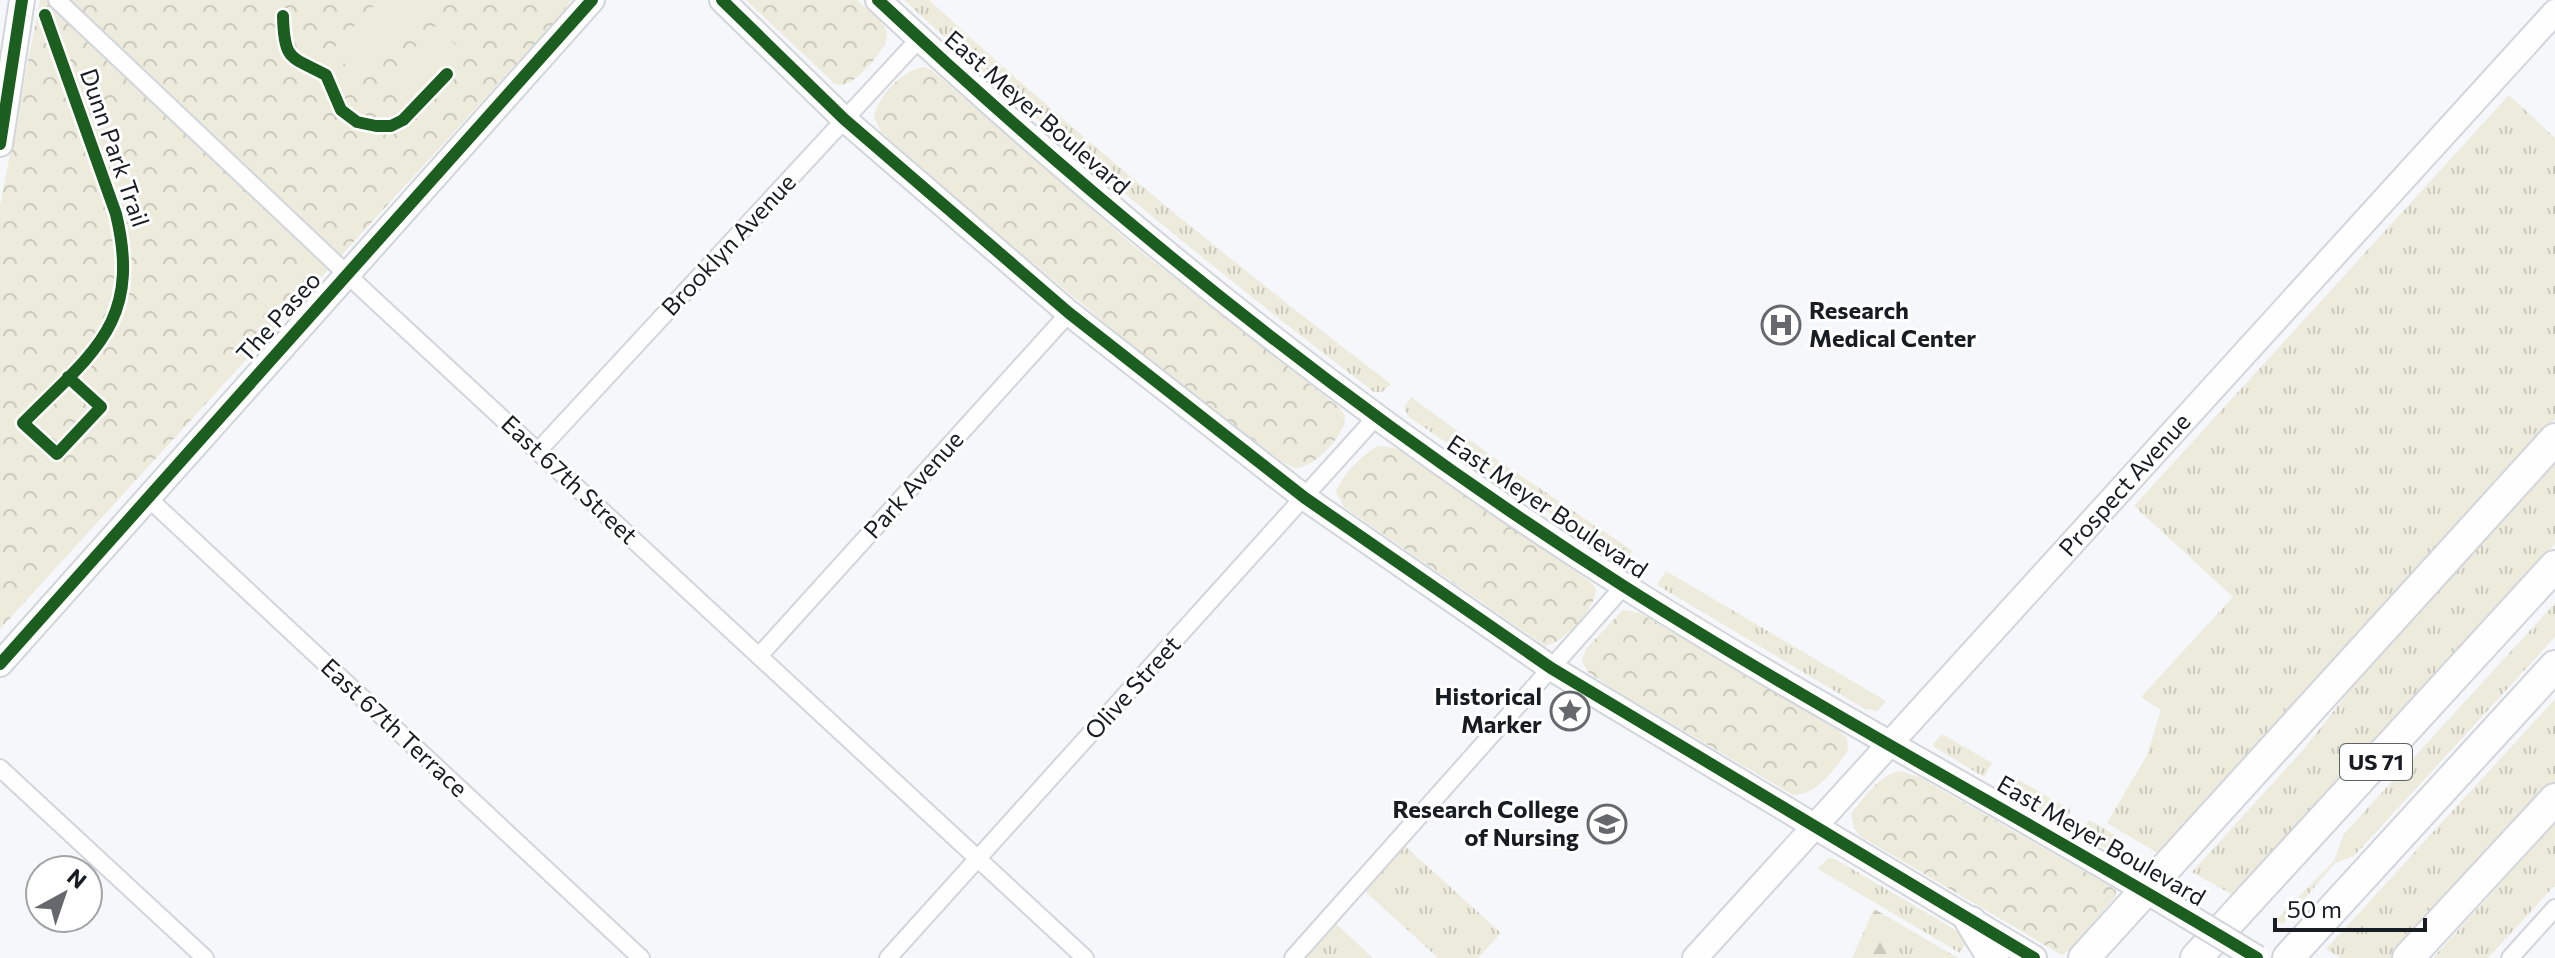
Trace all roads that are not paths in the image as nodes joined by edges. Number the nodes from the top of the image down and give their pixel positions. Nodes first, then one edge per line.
1 (22, 0) edge
2 (57, 0) edge
3 (592, 0) edge
4 (722, 0) edge
5 (878, 0) edge
6 (2555, 12) edge
7 (919, 39) junction
8 (844, 119) junction
9 (0, 144) edge
10 (347, 275) junction
11 (1069, 313) junction
12 (1376, 417) junction
13 (2555, 439) edge
14 (538, 451) junction
15 (147, 497) junction
16 (1305, 498) junction
17 (2555, 566) edge
18 (1624, 586) junction
19 (759, 656) junction
20 (0, 664) edge
21 (2555, 666) edge
22 (1551, 668) junction
23 (1889, 745) junction
24 (0, 768) edge
25 (2555, 799) edge
26 (1813, 828) junction
27 (979, 860) junction
28 (2147, 891) junction
29 (2555, 908) edge
30 (1971, 922) junction
31 (205, 958) edge
32 (641, 958) edge
33 (888, 958) edge
34 (1085, 958) edge
35 (1293, 958) edge
36 (1695, 958) edge
37 (1993, 958) edge
38 (2034, 958) edge
39 (2084, 958) edge
40 (2196, 958) edge
41 (2257, 958) edge
42 (2288, 958) edge
43 (2408, 958) edge
44 (2510, 958) edge

1 - 9 main road
2 - 10 street, East 67th Street
3 - 10 main road, The Paseo
4 - 8 main road
5 - 7 main road, East Meyer Boulevard
6 - 23 main road, Prospect Avenue
7 - 8 street, Brooklyn Avenue
7 - 12 main road, East Meyer Boulevard
8 - 11 main road
8 - 14 street, Brooklyn Avenue
10 - 14 street, East 67th Street
10 - 15 main road, The Paseo
11 - 16 main road
11 - 19 street, Park Avenue
12 - 16 street, Olive Street
12 - 18 main road, East Meyer Boulevard
13 - 28 highway
14 - 19 street, East 67th Street
15 - 20 main road, The Paseo
15 - 32 street, East 67th Terrace
16 - 22 main road
16 - 27 street, Olive Street
17 - 40 highway, US 71
18 - 22 street
18 - 23 main road, East Meyer Boulevard
19 - 27 street, East 67th Street
21 - 42 highway, US 71
22 - 26 main road
22 - 35 street
23 - 26 main road, Prospect Avenue
23 - 28 main road, East Meyer Boulevard
24 - 31 street
25 - 43 highway
26 - 30 main road
26 - 36 main road, Prospect Avenue
27 - 33 street, Olive Street
27 - 34 street, East 67th Street
28 - 39 highway
28 - 41 main road, East Meyer Boulevard, bridge
29 - 44 street
30 - 37 highway
30 - 38 main road

